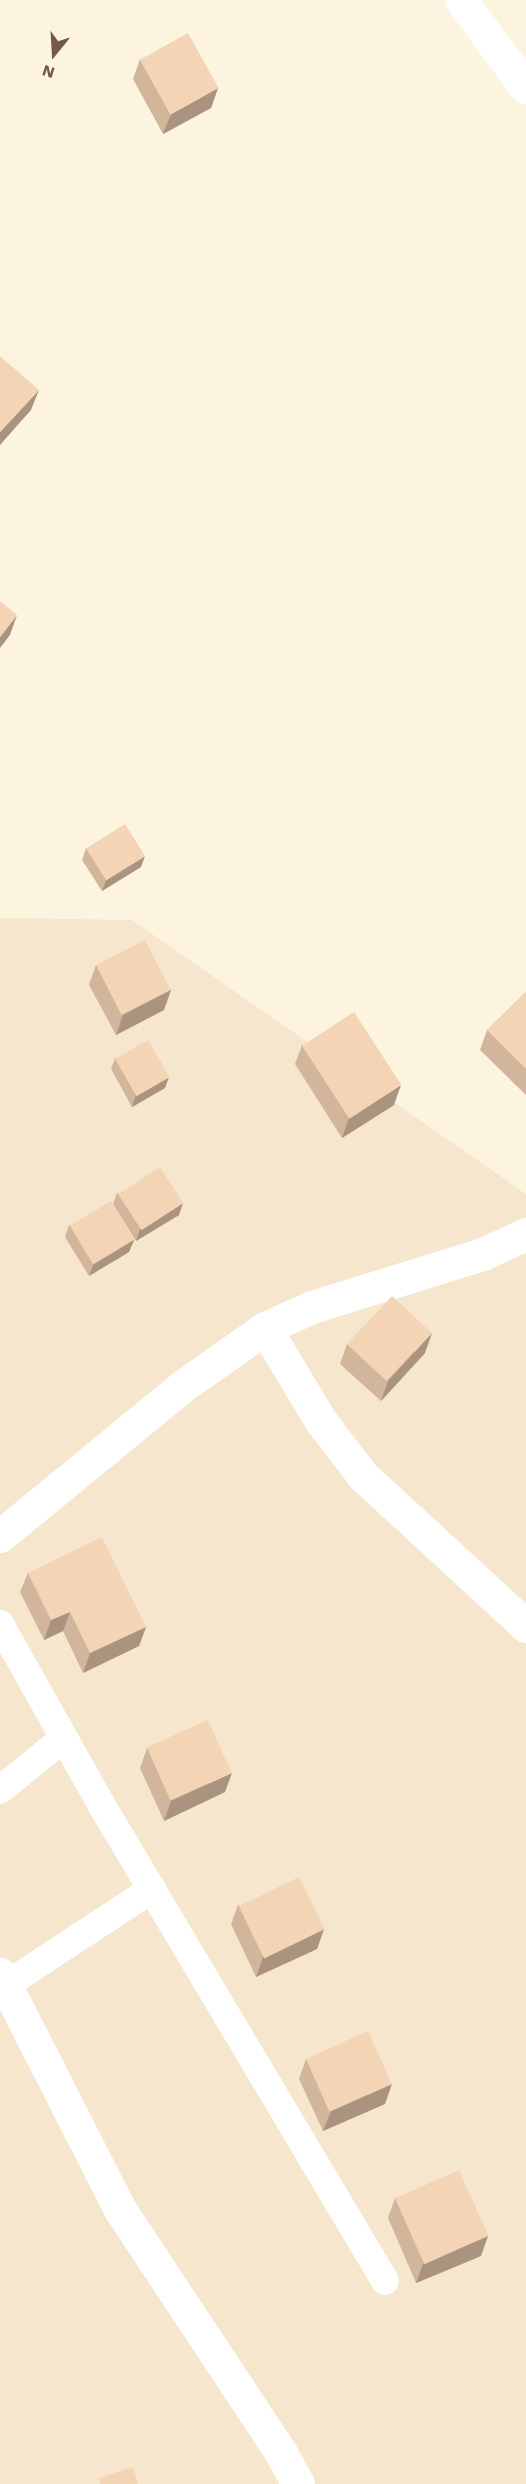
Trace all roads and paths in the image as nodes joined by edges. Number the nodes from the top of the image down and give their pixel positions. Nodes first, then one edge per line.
1 (461, 0) edge
2 (526, 88) edge
3 (526, 1234) edge
4 (265, 1328) junction
5 (0, 1536) edge
6 (0, 1624) edge
7 (526, 1626) edge
8 (64, 1738) junction
9 (0, 1790) edge
10 (152, 1889) junction
11 (3, 1979) edge
12 (385, 2281) dead end
13 (298, 2484) edge

1 - 2 street
3 - 4 street
4 - 5 street
4 - 7 street
6 - 8 lane
8 - 9 lane
8 - 10 lane
10 - 11 lane
10 - 12 lane
11 - 13 street

